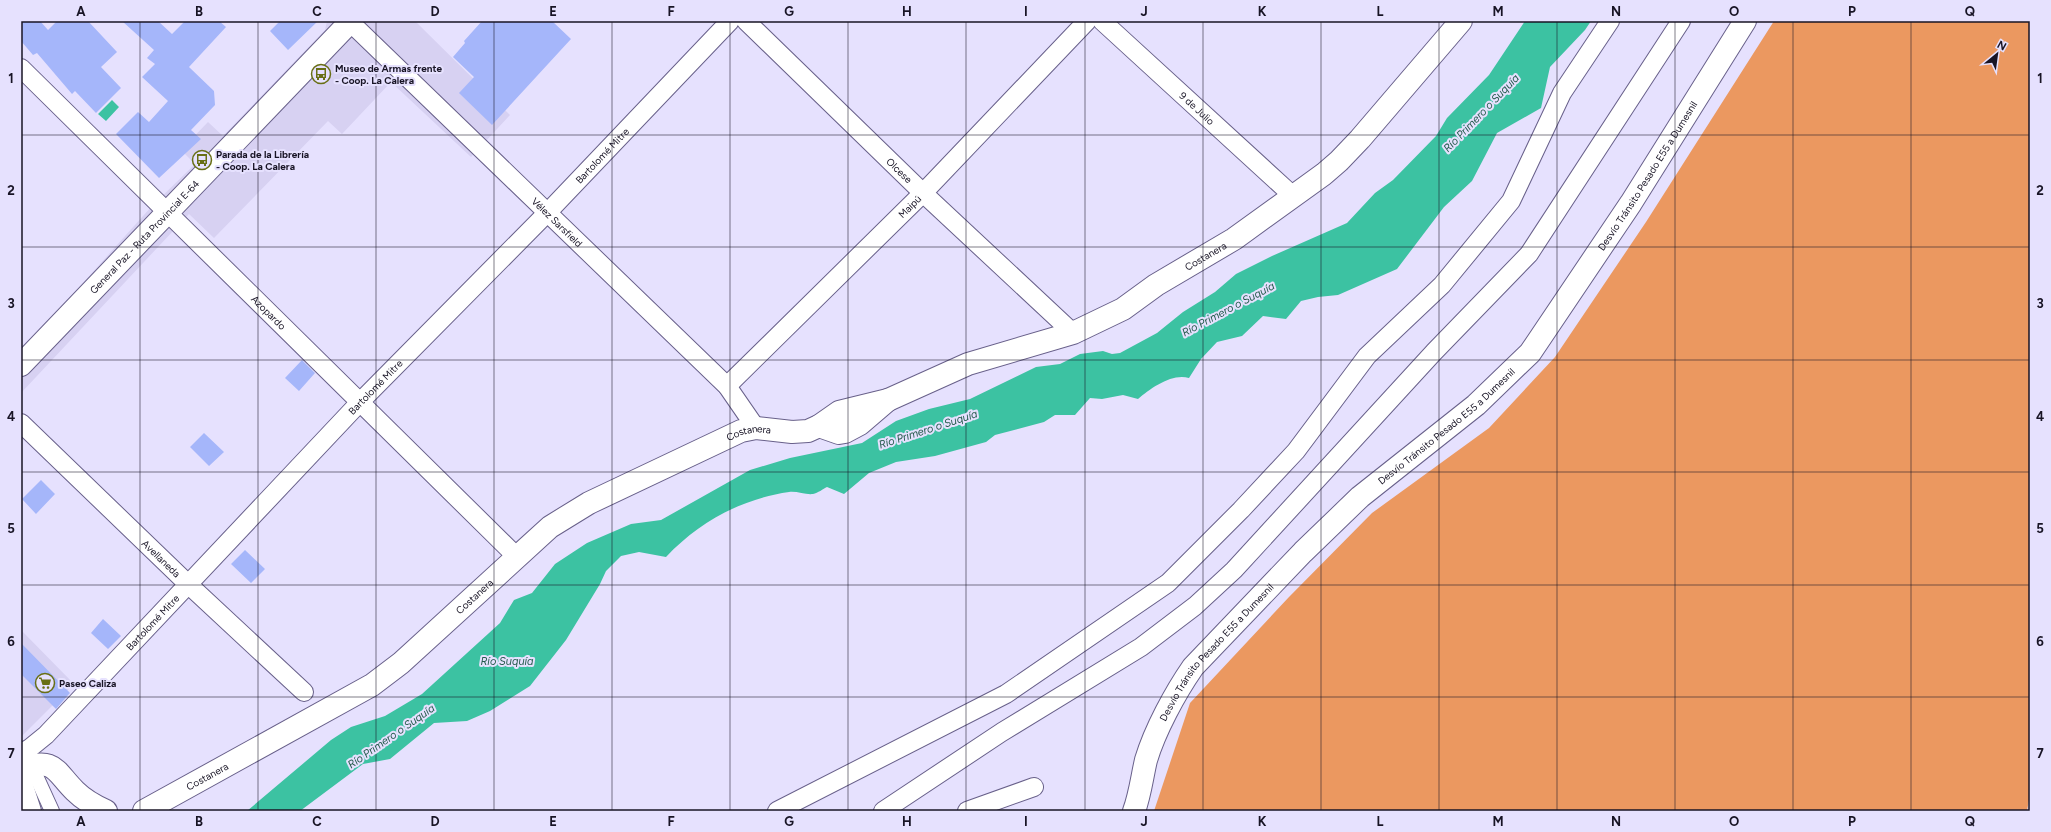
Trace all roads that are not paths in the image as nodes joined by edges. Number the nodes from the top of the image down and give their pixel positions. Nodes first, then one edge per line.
1 (350, 21) edge
2 (730, 21) edge
3 (746, 21) edge
4 (1087, 21) edge
5 (1102, 21) edge
6 (1461, 21) edge
7 (1610, 21) edge
8 (1681, 21) edge
9 (1745, 21) edge
10 (21, 68) edge
11 (924, 193) junction
12 (1292, 195) junction
13 (168, 211) junction
14 (548, 212) junction
15 (1073, 333) junction
16 (21, 365) edge
17 (727, 386) junction
18 (361, 401) junction
19 (21, 423) edge
20 (756, 428) junction
21 (516, 556) junction
22 (189, 585) junction
23 (304, 692) dead end
24 (24, 767) edge
25 (1034, 787) dead end
26 (30, 811) edge
27 (52, 811) edge
28 (106, 811) edge
29 (144, 811) edge
30 (777, 811) edge
31 (883, 811) edge
32 (967, 811) edge
33 (1134, 811) edge

1 - 13 street, General Paz - Ruta Provincial E-64
1 - 14 street, Vélez Sarsfield
2 - 14 street, Bartolomé Mitre
3 - 11 street, Olcese
4 - 11 street, Maipú
5 - 12 street, 9 de Julio
6 - 12 street, Costanera
7 - 30 street
8 - 31 street
9 - 33 street, Desvío Tránsito Pesado E55 a Dumesnil
10 - 13 street, Azopardo
11 - 15 street, Olcese
11 - 17 street, Maipú
12 - 15 street, Costanera
13 - 16 street, General Paz - Ruta Provincial E-64
13 - 18 street, Azopardo
14 - 17 street, Vélez Sarsfield
14 - 18 street, Bartolomé Mitre
15 - 20 street, Costanera
17 - 20 street, Vélez Sarsfield
18 - 21 street, Azopardo
18 - 22 street, Bartolomé Mitre
19 - 22 street, Avellaneda
20 - 21 street, Costanera
21 - 29 street, Costanera
22 - 23 street, Avellaneda
22 - 24 street, Bartolomé Mitre
24 - 26 street
24 - 27 street
24 - 28 street
25 - 32 street

